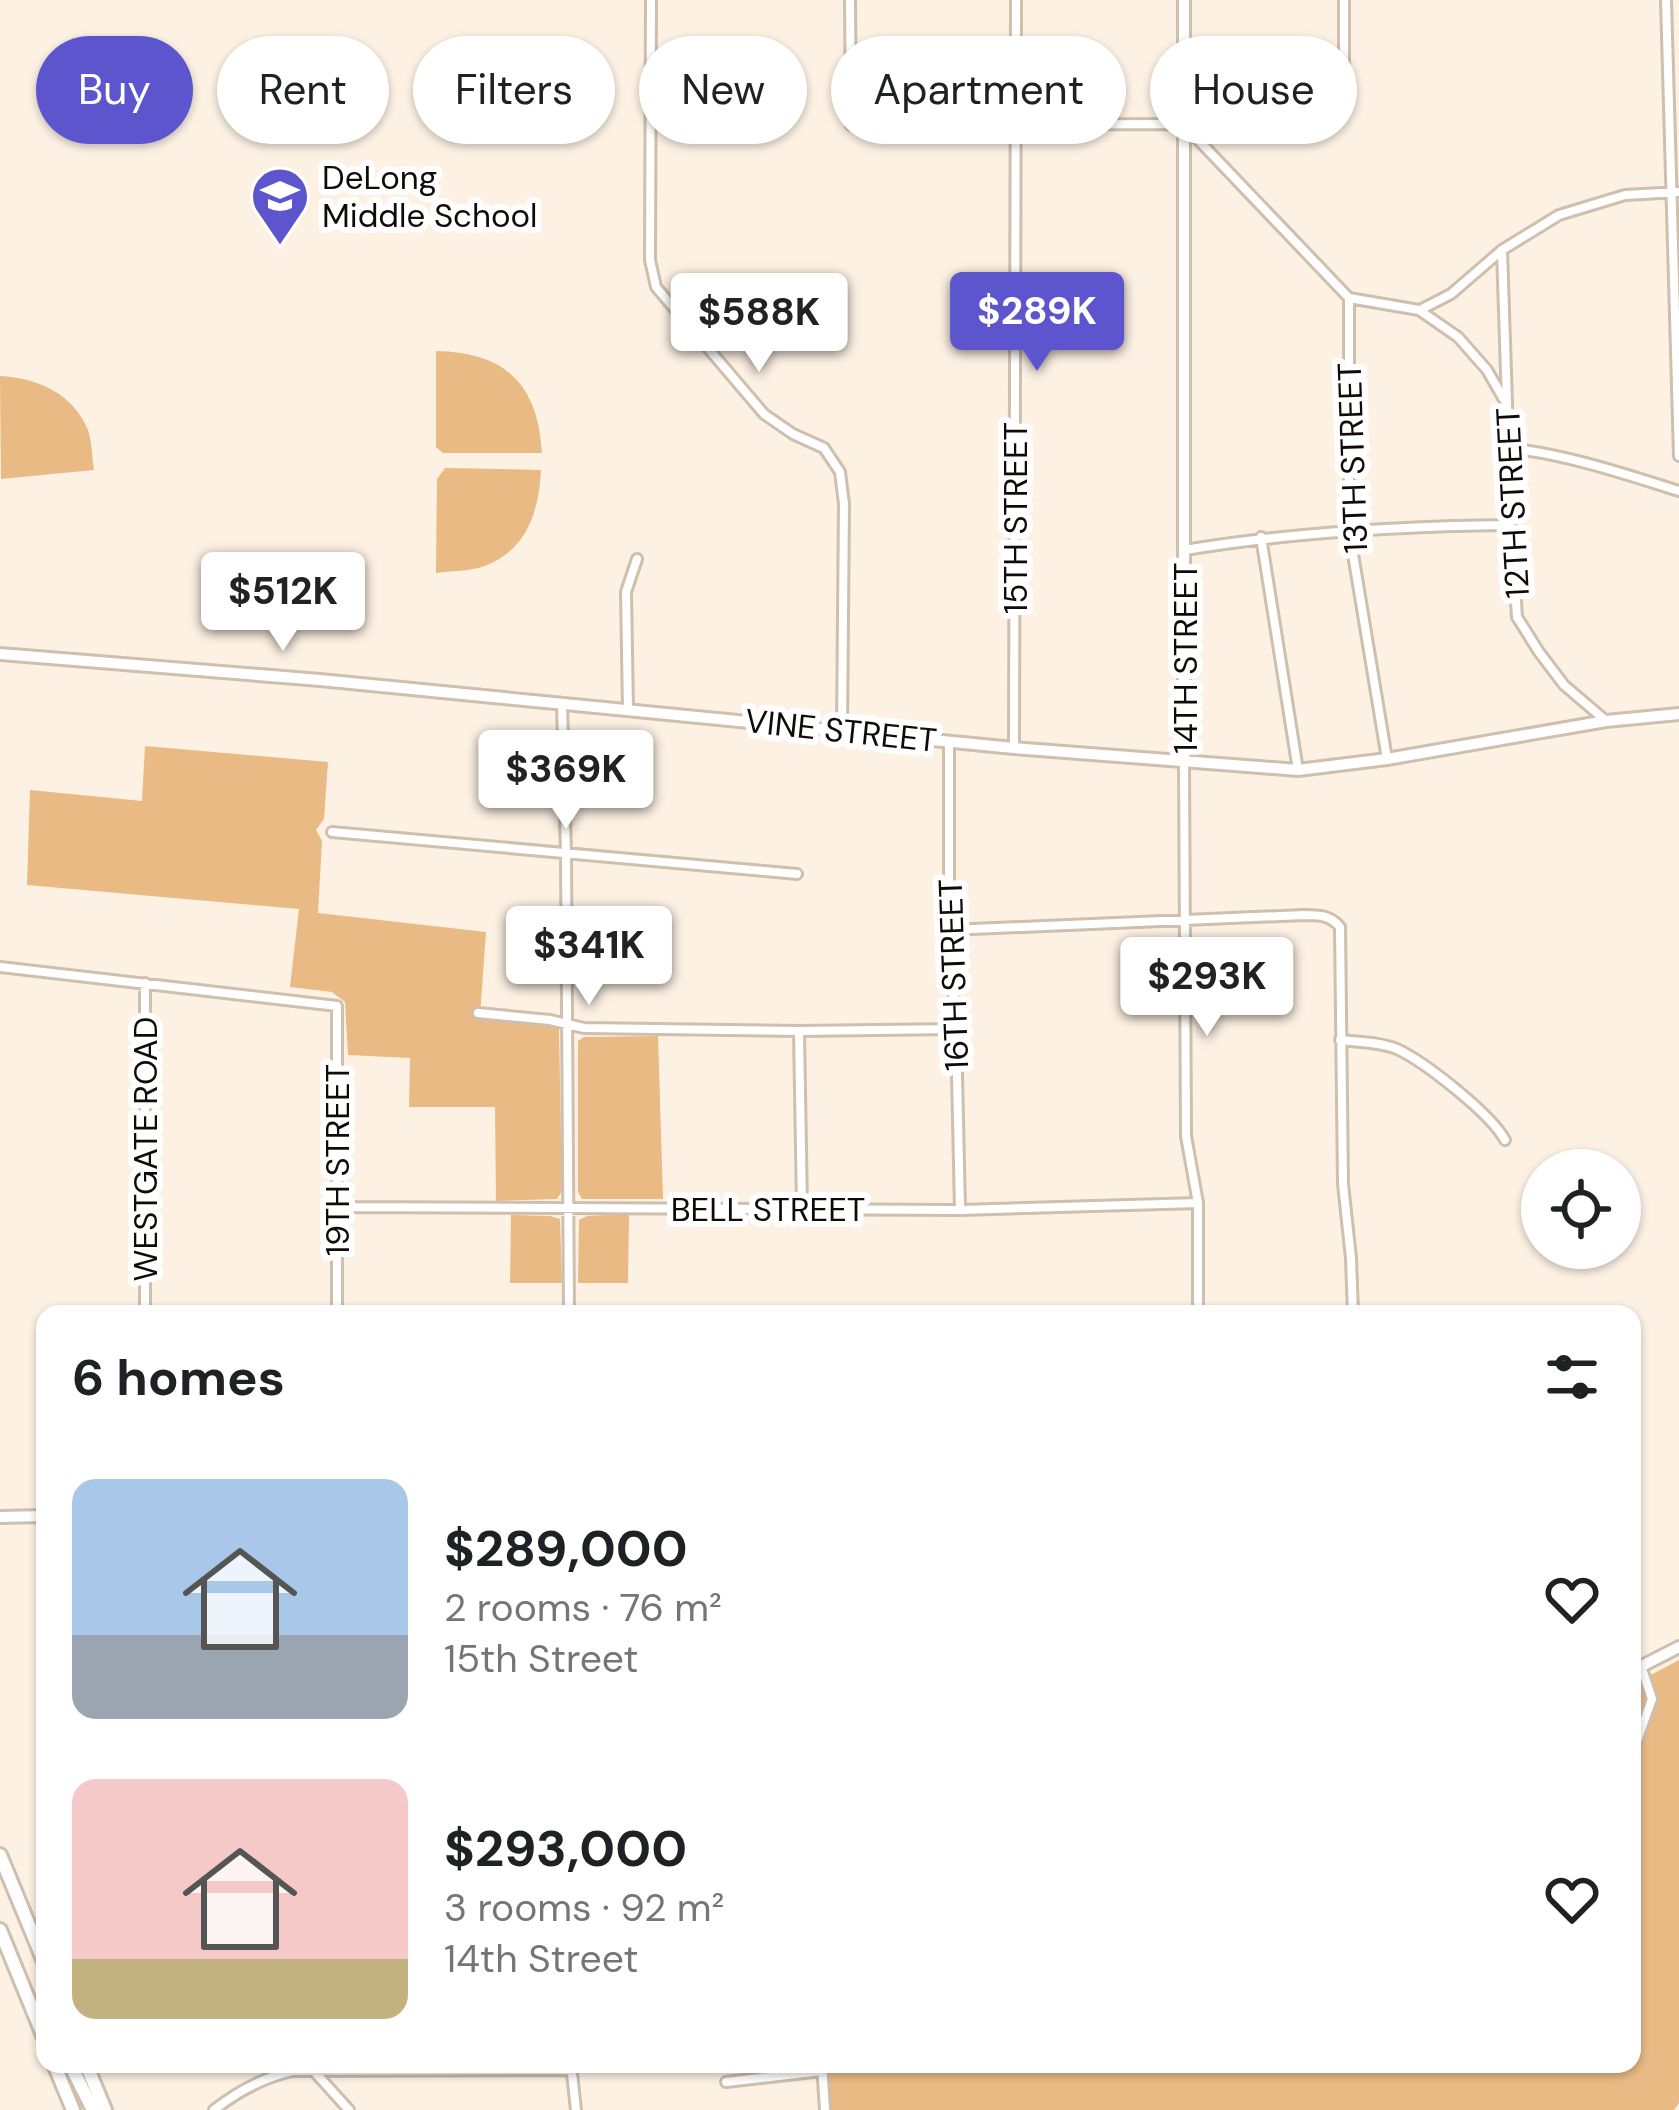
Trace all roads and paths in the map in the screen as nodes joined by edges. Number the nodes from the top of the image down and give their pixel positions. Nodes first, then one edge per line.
1 (651, 0) edge
2 (850, 0) edge
3 (1016, 0) edge
4 (1184, 0) edge
5 (1344, 0) edge
6 (1666, 4) edge
7 (1679, 8) edge
8 (850, 36) edge
9 (1016, 36) edge
10 (1184, 36) edge
11 (1344, 36) edge
12 (1016, 144) edge
13 (1183, 144) edge
14 (1202, 144) edge
15 (1675, 192) edge
16 (1502, 250) junction
17 (1349, 298) junction
18 (1418, 310) junction
19 (1678, 377) edge
20 (1506, 403) junction
21 (1509, 448) junction
22 (1679, 456) edge
23 (1679, 490) edge
24 (1511, 525) junction
25 (1348, 530) junction
26 (1261, 537) junction
27 (1186, 550) junction
28 (637, 559) dead end
29 (0, 654) edge
30 (562, 703) junction
31 (628, 710) junction
32 (1679, 714) edge
33 (1606, 721) junction
34 (842, 730) junction
35 (949, 741) junction
36 (1014, 748) junction
37 (1387, 759) junction
38 (1184, 763) junction
39 (1298, 770) junction
40 (332, 832) dead end
41 (566, 854) junction
42 (797, 874) dead end
43 (1184, 919) junction
44 (949, 930) junction
45 (0, 967) edge
46 (145, 983) junction
47 (478, 1013) dead end
48 (567, 1024) junction
49 (956, 1029) junction
50 (800, 1031) junction
51 (1340, 1040) junction
52 (1505, 1141) dead end
53 (1198, 1203) junction
54 (337, 1207) junction
55 (802, 1208) junction
56 (570, 1209) junction
57 (960, 1210) junction
58 (145, 1305) edge
59 (337, 1305) edge
60 (569, 1305) edge
61 (1198, 1305) edge
62 (1353, 1305) edge
63 (36, 1516) edge
64 (0, 1517) edge
65 (1679, 1647) edge
66 (1641, 1667) edge
67 (1641, 1677) edge
68 (1641, 1730) edge
69 (0, 1855) edge
70 (0, 1930) edge
71 (36, 1942) edge
72 (25, 1990) junction
73 (36, 2008) edge
74 (36, 2018) edge
75 (58, 2073) edge
76 (74, 2073) edge
77 (90, 2073) edge
78 (286, 2073) edge
79 (317, 2073) edge
80 (572, 2073) edge
81 (784, 2073) edge
82 (822, 2073) edge
83 (726, 2082) dead end
84 (73, 2110) edge
85 (93, 2110) edge
86 (105, 2110) edge
87 (214, 2110) edge
88 (350, 2110) edge
89 (576, 2110) edge
90 (825, 2110) edge

1 - 34 street
2 - 8 street
3 - 9 street, 15TH STREET
4 - 10 street, 14TH STREET
5 - 11 street
6 - 7 street
6 - 15 street
12 - 36 street, 15TH STREET
13 - 27 street, 14TH STREET
14 - 17 street
15 - 16 street
15 - 19 street
16 - 18 street
16 - 20 street, 12TH STREET
17 - 18 street
17 - 25 street, 13TH STREET
18 - 20 street
19 - 22 street
20 - 21 street, 12TH STREET
21 - 23 street
21 - 24 street, 12TH STREET
24 - 25 street
24 - 33 street, 12TH STREET
25 - 26 street
25 - 37 street, 13TH STREET
26 - 27 street
26 - 39 street
27 - 38 street, 14TH STREET
28 - 31 street
29 - 30 street, VINE STREET
30 - 31 street, VINE STREET
30 - 41 street
31 - 34 street, VINE STREET
32 - 33 street, VINE STREET
33 - 37 street, VINE STREET
34 - 35 street, VINE STREET
35 - 36 street, VINE STREET
35 - 44 street, 16TH STREET
36 - 38 street, VINE STREET
37 - 39 street, VINE STREET
38 - 39 street, VINE STREET
38 - 43 street, 14TH STREET
40 - 41 street
41 - 42 street
41 - 48 street
43 - 44 street
43 - 51 street
43 - 53 street, 14TH STREET
44 - 49 street, 16TH STREET
45 - 46 street
46 - 54 street, 19TH STREET
46 - 58 street, WESTGATE ROAD
47 - 48 street
48 - 50 street
48 - 56 street
49 - 50 street
49 - 57 street, 16TH STREET
50 - 55 street
51 - 52 street
51 - 62 street
53 - 57 street, BELL STREET
53 - 61 street, 14TH STREET
54 - 56 street, BELL STREET
54 - 59 street, 19TH STREET
55 - 56 street, BELL STREET
55 - 57 street, BELL STREET
56 - 60 street
63 - 64 street
65 - 66 street
67 - 68 street
69 - 71 main road
70 - 72 main road
72 - 73 main road
72 - 74 main road
75 - 84 main road
76 - 85 main road
77 - 86 main road
78 - 87 street
79 - 88 street
80 - 89 street
81 - 83 street
82 - 90 street

